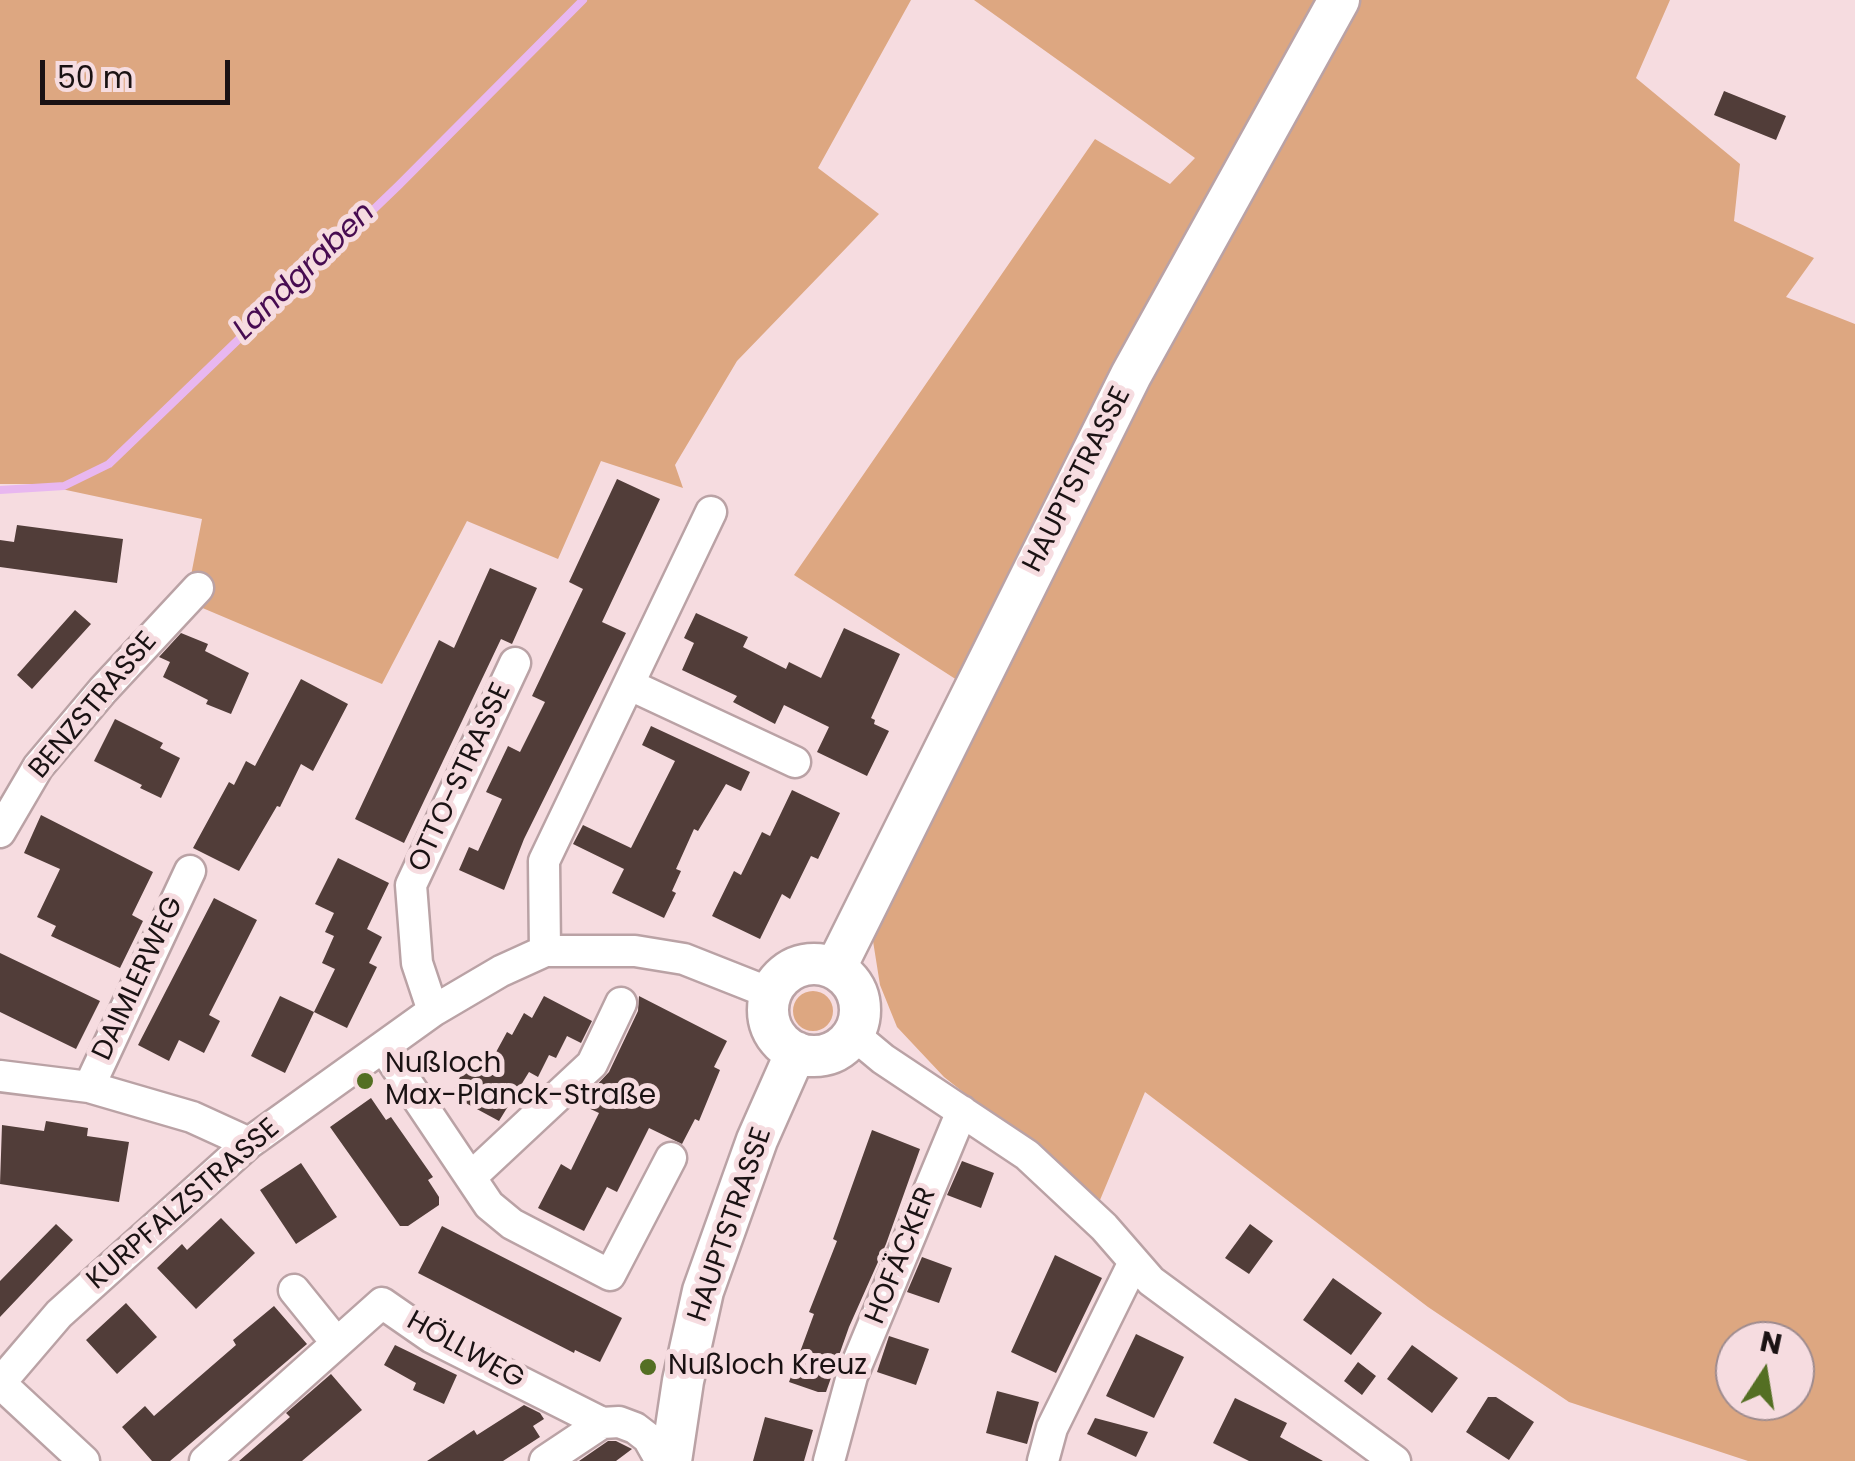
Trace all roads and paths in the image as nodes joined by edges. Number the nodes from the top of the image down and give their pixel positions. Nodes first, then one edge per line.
1 (1338, 0) edge
2 (711, 512) dead end
3 (198, 588) dead end
4 (515, 663) dead end
5 (630, 684) junction
6 (795, 762) dead end
7 (0, 832) edge
8 (190, 871) dead end
9 (545, 951) junction
10 (835, 969) junction
11 (770, 993) junction
12 (621, 1003) dead end
13 (433, 1011) junction
14 (853, 1034) junction
15 (383, 1047) junction
16 (796, 1052) junction
17 (0, 1076) edge
18 (89, 1087) junction
19 (962, 1111) junction
20 (249, 1143) junction
21 (671, 1158) dead end
22 (471, 1177) junction
23 (1134, 1262) junction
24 (294, 1290) dead end
25 (336, 1342) junction
26 (0, 1383) edge
27 (602, 1423) junction
28 (84, 1461) edge
29 (205, 1461) edge
30 (545, 1461) edge
31 (661, 1461) edge
32 (671, 1461) edge
33 (829, 1461) edge
34 (1043, 1461) edge
35 (1395, 1461) edge

1 - 10 main road, HAUPTSTRASSE
2 - 5 street
3 - 7 street, BENZSTRASSE
4 - 13 street, OTTO-STRASSE
5 - 6 street
5 - 9 street
8 - 18 street, DAIMLERWEG
9 - 11 street, KURPFALZSTRASSE
9 - 13 street, KURPFALZSTRASSE
10 - 11 main road
10 - 14 main road
11 - 16 main road
12 - 22 street
13 - 15 street, KURPFALZSTRASSE
14 - 16 main road
14 - 19 street
15 - 20 street, KURPFALZSTRASSE
15 - 22 street
16 - 32 main road, HAUPTSTRASSE
17 - 18 street
18 - 20 street
19 - 23 street
19 - 33 street, HOFÄCKER
20 - 26 street, KURPFALZSTRASSE
21 - 22 street
23 - 34 street
23 - 35 street
24 - 25 street
25 - 27 street, HÖLLWEG
25 - 29 street, HÖLLWEG
26 - 28 street
27 - 30 street
27 - 31 street

